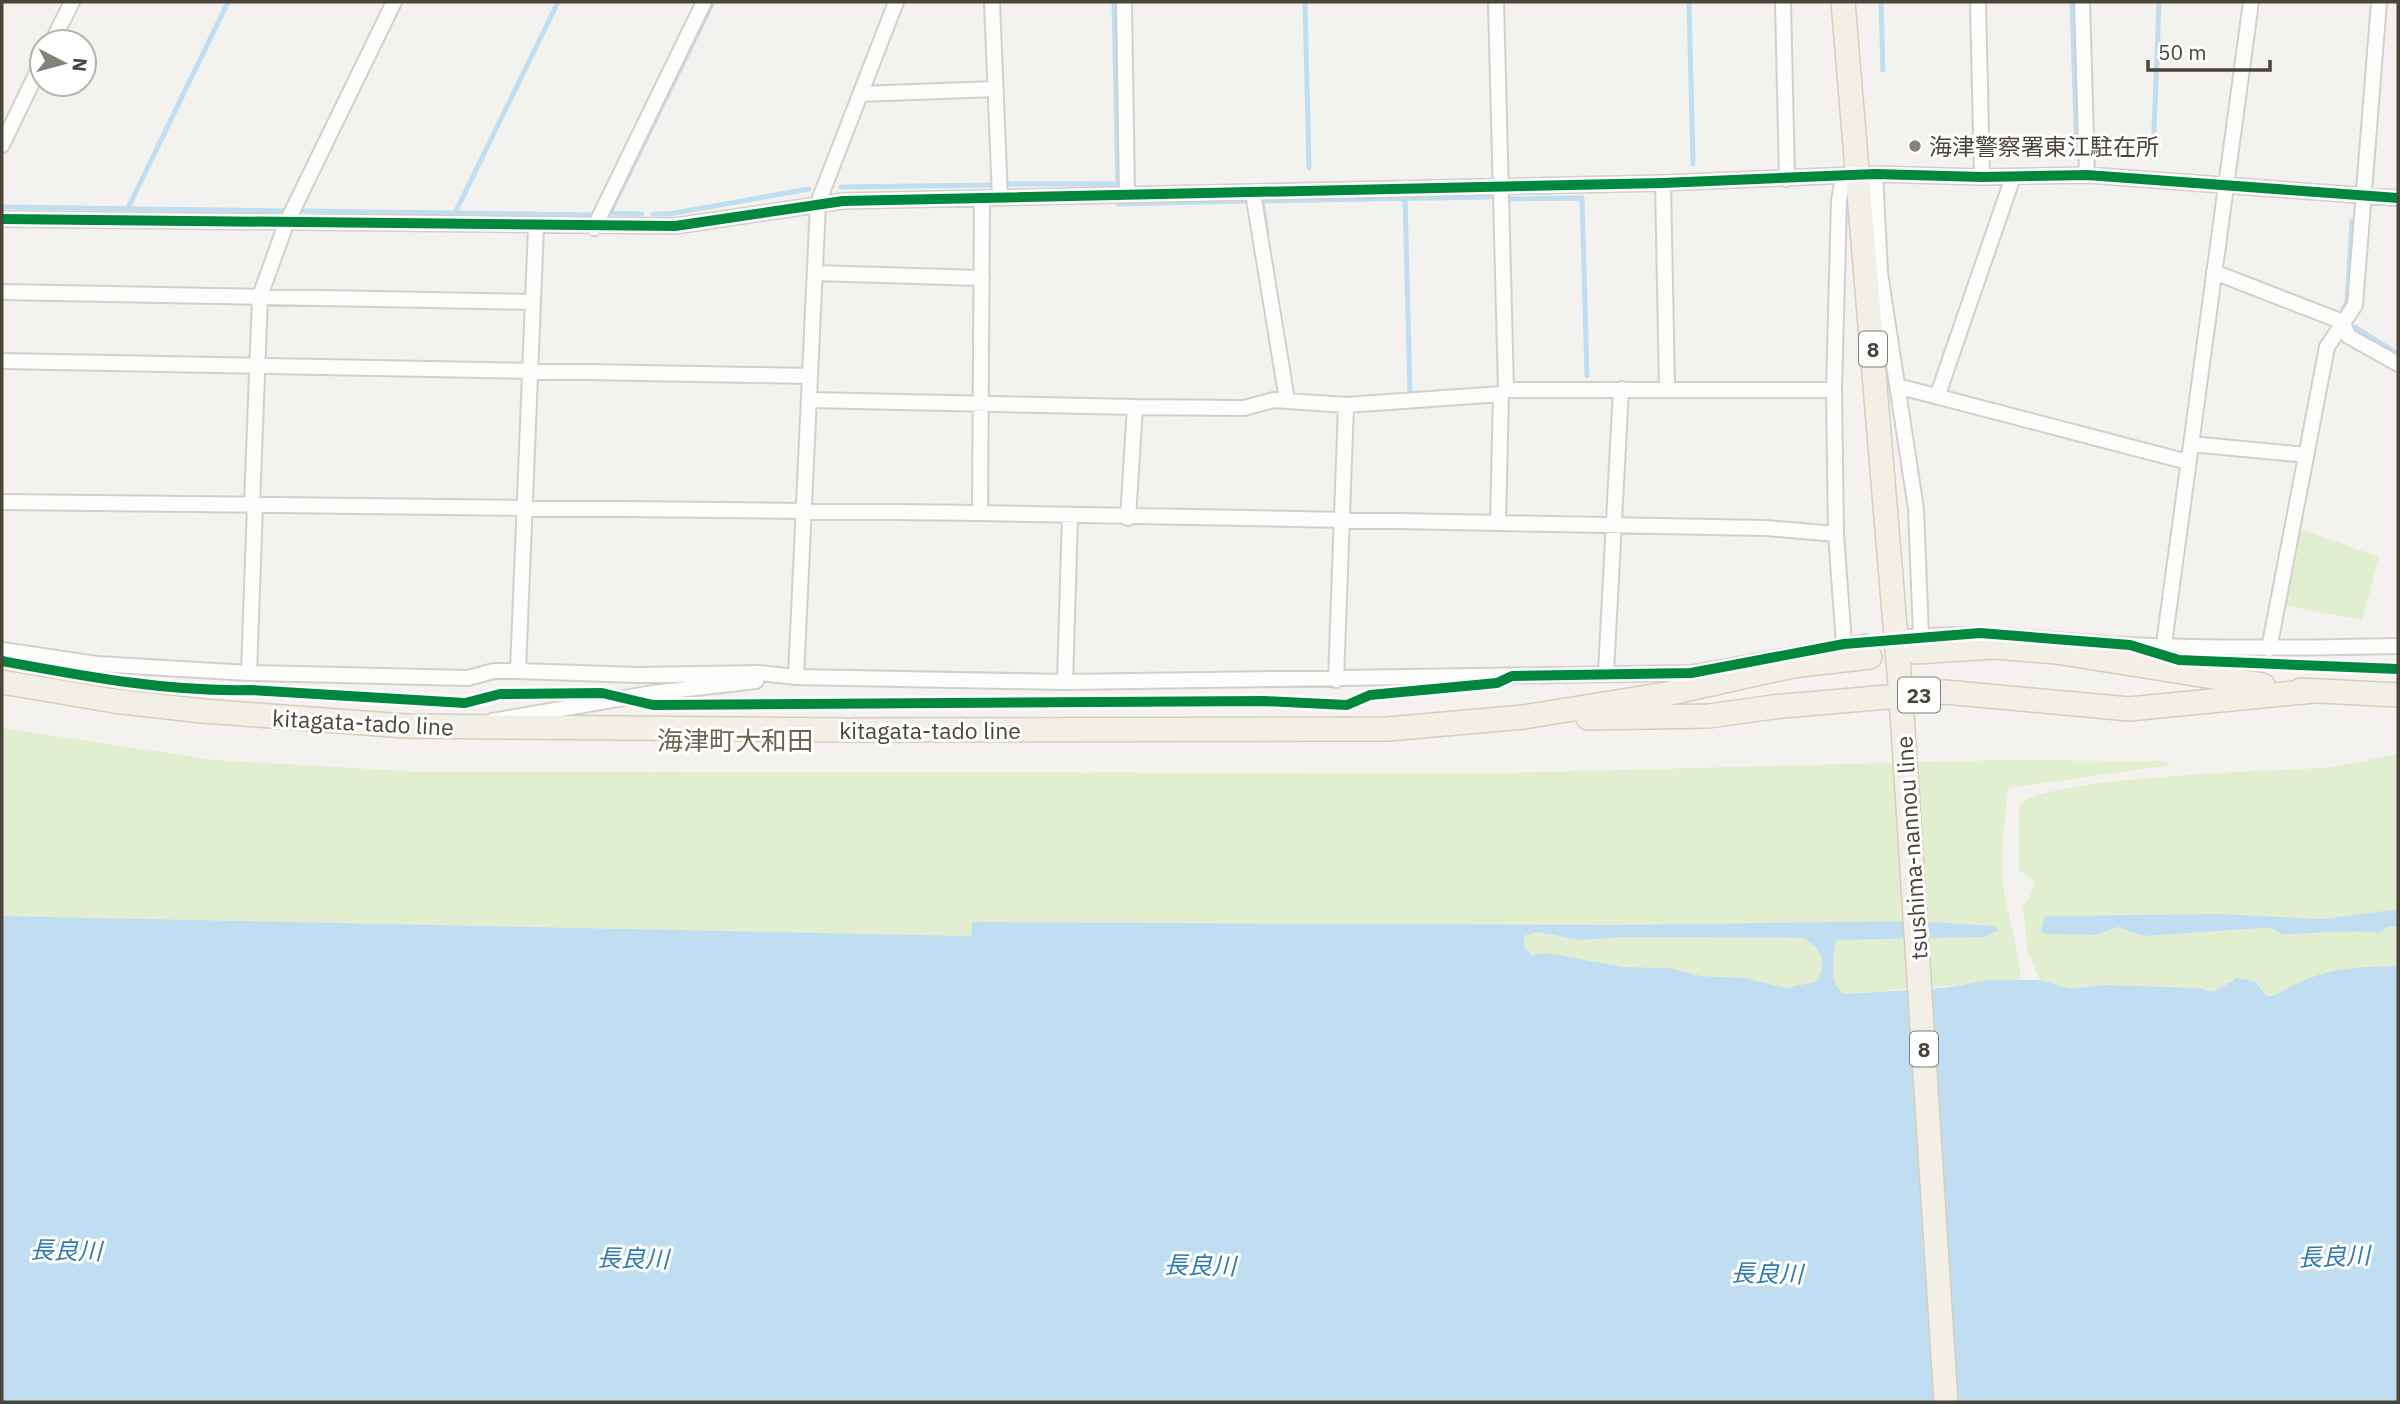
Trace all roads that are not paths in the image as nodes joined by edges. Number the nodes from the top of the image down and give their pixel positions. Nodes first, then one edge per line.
1 (72, 2) edge
2 (394, 2) edge
3 (704, 2) edge
4 (896, 2) edge
5 (992, 2) edge
6 (1124, 2) edge
7 (1496, 2) edge
8 (1783, 2) edge
9 (1843, 2) edge
10 (1978, 2) edge
11 (2082, 2) edge
12 (2251, 2) edge
13 (2379, 2) edge
14 (59, 28) edge
15 (995, 89) junction
16 (28, 91) edge
17 (860, 93) junction
18 (2, 145) edge
19 (2087, 175) junction
20 (1859, 176) junction
21 (1982, 177) junction
22 (2014, 177) junction
23 (1787, 179) junction
24 (1663, 183) junction
25 (2225, 186) junction
26 (1500, 187) junction
27 (1254, 193) junction
28 (1127, 195) junction
29 (2364, 196) junction
30 (982, 198) junction
31 (1000, 198) junction
32 (2398, 198) edge
33 (818, 203) junction
34 (2, 219) edge
35 (286, 224) junction
36 (536, 227) junction
37 (594, 228) junction
38 (2214, 272) junction
39 (815, 274) junction
40 (982, 278) junction
41 (2, 292) edge
42 (260, 296) junction
43 (533, 302) junction
44 (2343, 322) junction
45 (2, 361) edge
46 (2398, 363) edge
47 (257, 364) junction
48 (530, 370) junction
49 (810, 376) junction
50 (1897, 386) junction
51 (1621, 388) junction
52 (1667, 388) junction
53 (1834, 390) junction
54 (1504, 392) junction
55 (1937, 397) junction
56 (809, 400) junction
57 (1287, 400) junction
58 (982, 404) junction
59 (1346, 405) junction
60 (1135, 407) junction
61 (2191, 444) junction
62 (2306, 455) junction
63 (2189, 462) junction
64 (2, 502) edge
65 (254, 505) junction
66 (524, 509) junction
67 (803, 512) junction
68 (980, 513) junction
69 (1070, 516) junction
70 (1128, 517) junction
71 (1342, 520) junction
72 (1498, 522) junction
73 (1614, 526) junction
74 (1836, 534) junction
75 (1912, 642) junction
76 (1844, 644) junction
77 (2164, 645) junction
78 (2398, 646) edge
79 (1868, 649) joint
80 (2269, 649) junction
81 (2, 650) edge
82 (518, 671) junction
83 (1606, 672) junction
84 (249, 673) junction
85 (796, 677) junction
86 (1335, 680) junction
87 (2, 682) edge
88 (1065, 682) junction
89 (2314, 691) junction
90 (2398, 695) edge
91 (1901, 697) junction
92 (1524, 717) junction
93 (467, 728) junction
94 (1946, 1402) edge

1 - 14 street
2 - 35 street
3 - 37 street
4 - 17 street
5 - 15 street
6 - 28 street
7 - 26 street
8 - 23 street
9 - 20 main road, tsushima-nannou line / 8
10 - 21 street
11 - 19 street
12 - 25 street
13 - 29 street
15 - 17 street
15 - 31 street
16 - 18 street
17 - 33 street
19 - 22 street
19 - 25 street
20 - 21 street
20 - 23 street
20 - 50 street
20 - 53 street
20 - 91 main road, tsushima-nannou line / 8
21 - 22 street
22 - 55 street
23 - 24 street
24 - 26 street
24 - 52 street
25 - 29 street
25 - 38 street
26 - 27 street
26 - 54 street
27 - 28 street
27 - 57 street
28 - 31 street
29 - 32 street
29 - 44 street
30 - 31 street
30 - 33 street
30 - 40 street
33 - 37 street
33 - 39 street
34 - 35 street
35 - 36 street
35 - 42 street
36 - 37 street
36 - 43 street
38 - 44 street
38 - 61 street
39 - 40 street
39 - 49 street
40 - 58 street
41 - 42 street
42 - 43 street
42 - 47 street
43 - 48 street
44 - 46 street
44 - 62 street
45 - 47 street
47 - 48 street
47 - 65 street
48 - 49 street
48 - 66 street
49 - 56 street
50 - 55 street
50 - 75 street
51 - 52 street
51 - 54 street
51 - 73 street
52 - 53 street
53 - 74 street
54 - 59 street
54 - 72 street
55 - 63 street
56 - 58 street
56 - 67 street
57 - 59 street
57 - 60 street
58 - 60 street
58 - 68 street
59 - 71 street
60 - 70 street
61 - 62 street
61 - 63 street
62 - 80 street
63 - 77 street
64 - 65 street
65 - 66 street
65 - 84 street
66 - 67 street
66 - 82 street
67 - 68 street
67 - 85 street
68 - 69 street
69 - 70 street
69 - 88 street
70 - 71 street
71 - 72 street
71 - 86 street
72 - 73 street
73 - 74 street
73 - 83 street
74 - 76 street
75 - 77 street
75 - 89 main road
76 - 79 street
76 - 83 street
77 - 80 street
78 - 80 street
79 - 92 main road
81 - 84 street
82 - 84 street
82 - 85 street
83 - 86 street
85 - 88 street
85 - 93 street
86 - 88 street
87 - 93 main road, kitagata-tado line / 23
89 - 90 main road, 23
89 - 91 main road, 23
91 - 92 main road, 23
91 - 94 main road, tsushima-nannou line / 8
92 - 93 main road, kitagata-tado line / 23

